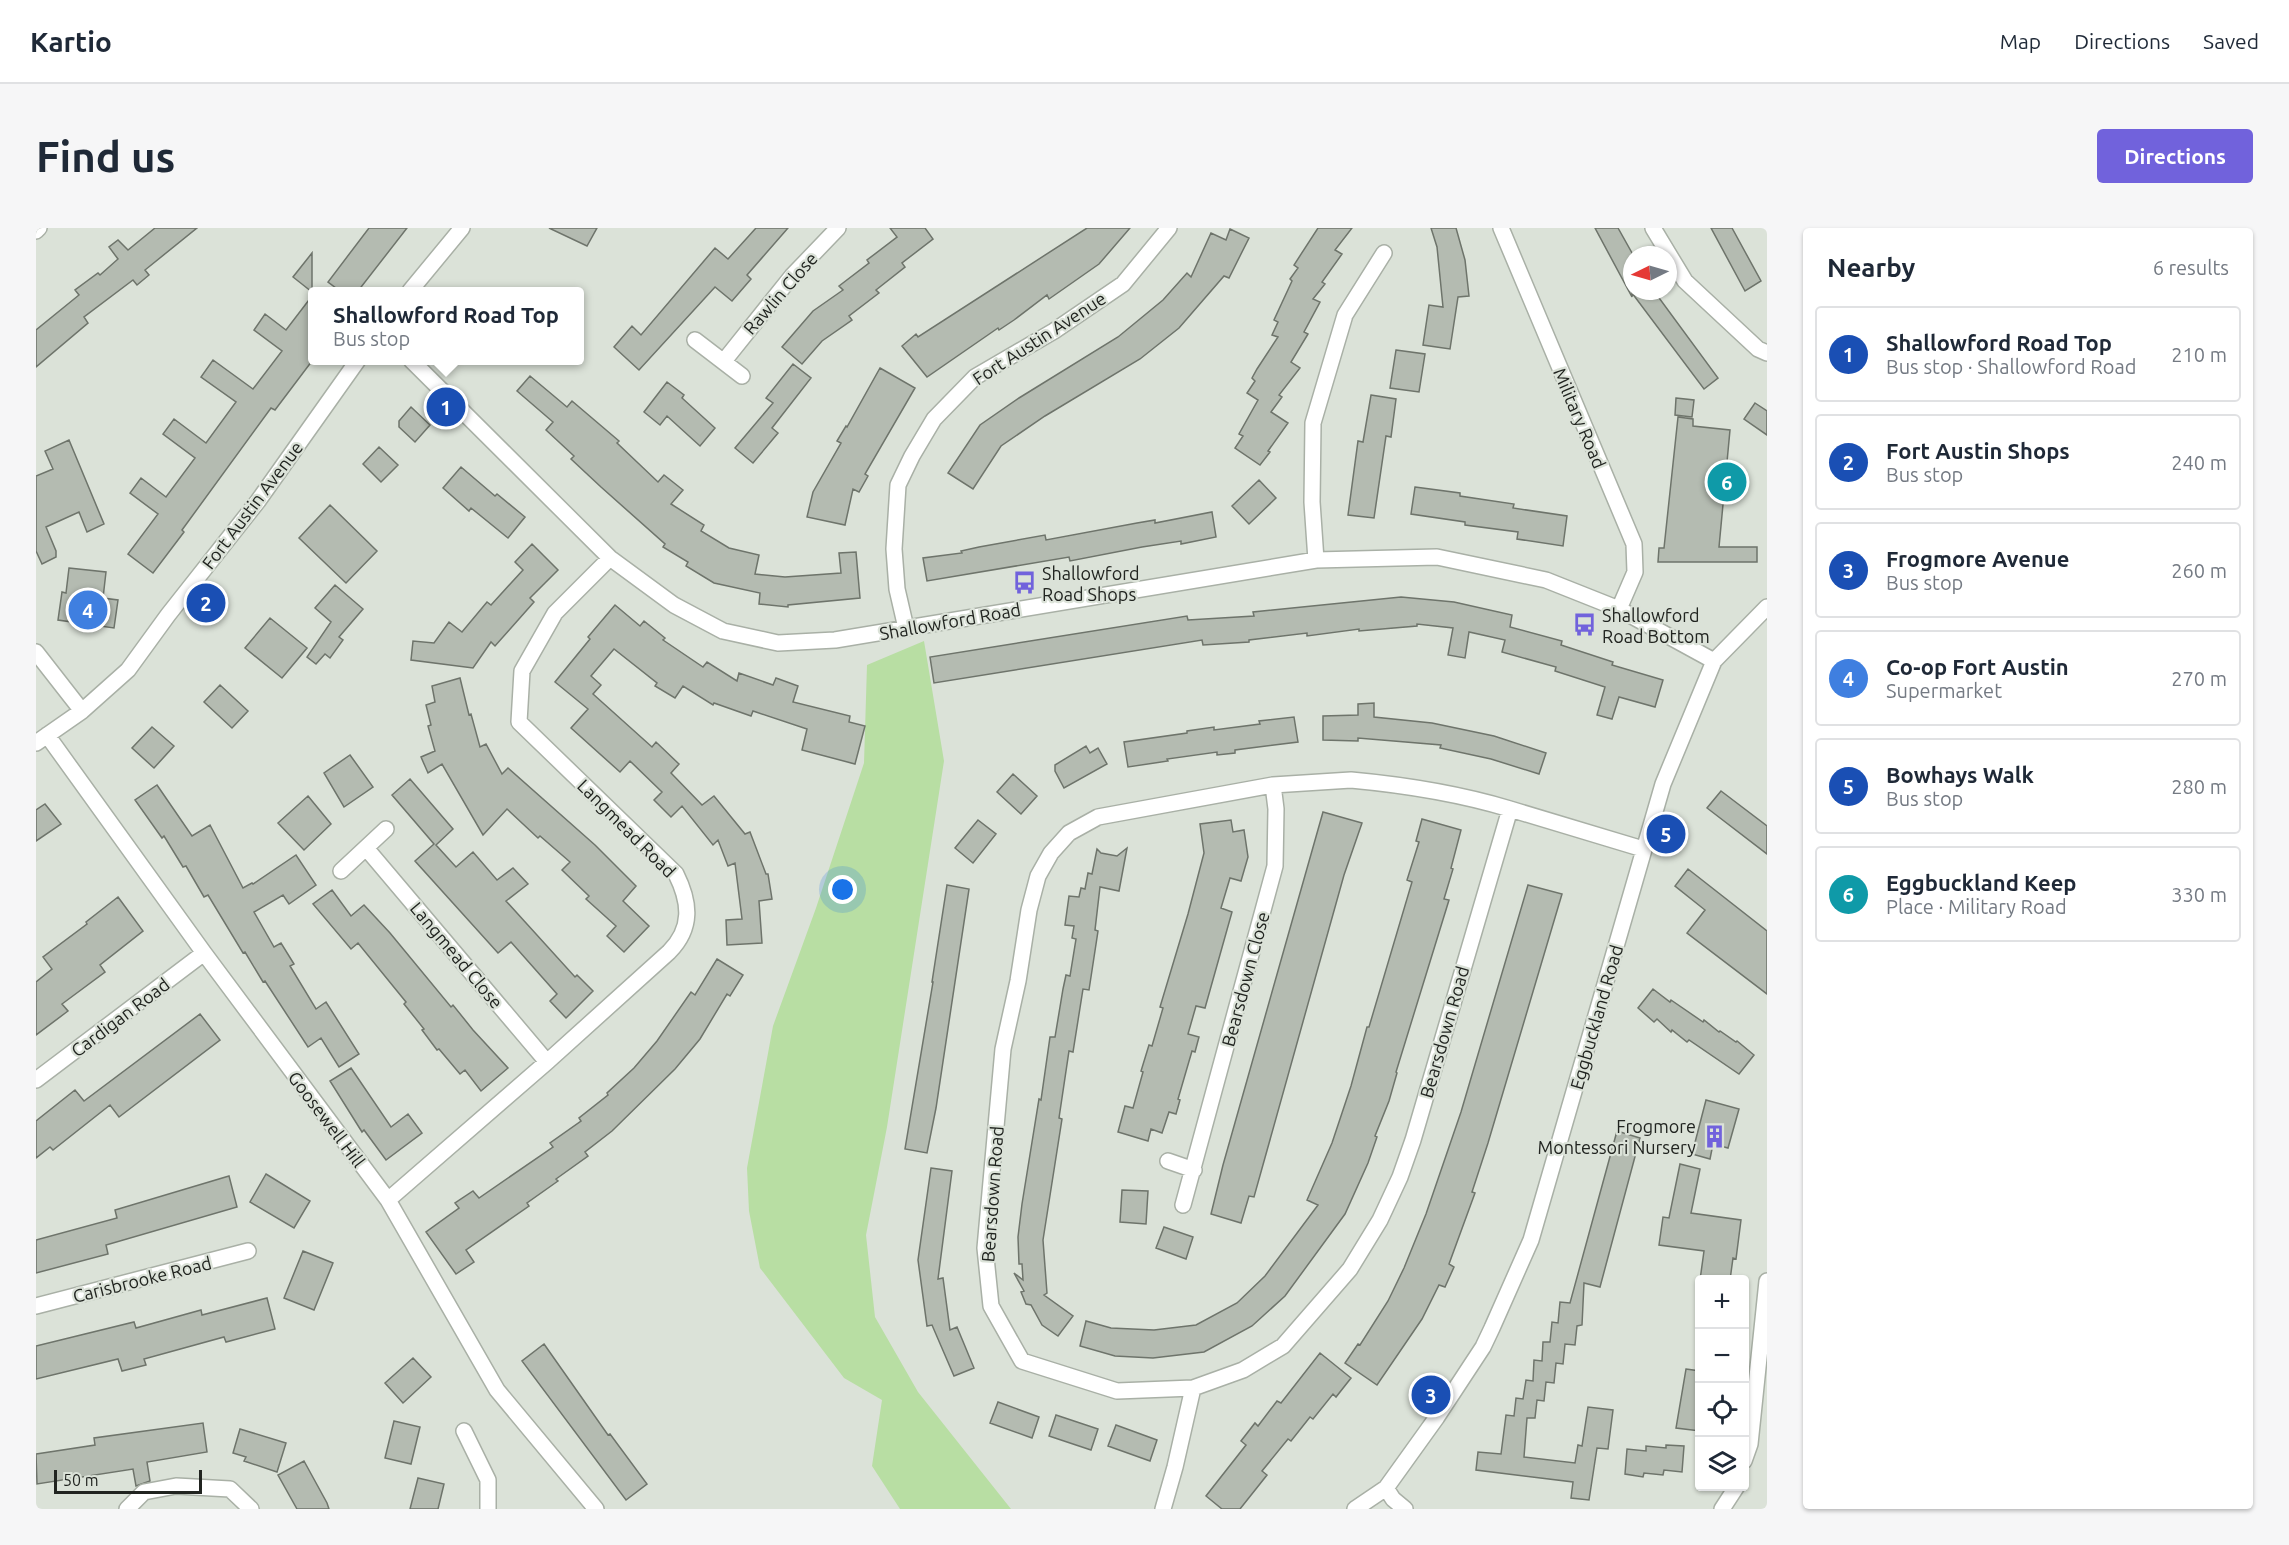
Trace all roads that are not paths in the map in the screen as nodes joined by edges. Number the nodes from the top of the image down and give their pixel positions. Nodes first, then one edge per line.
1 (462, 228) edge
2 (838, 228) edge
3 (1169, 228) edge
4 (1502, 228) edge
5 (1653, 228) edge
6 (1384, 253) dead end
7 (413, 287) edge
8 (695, 340) dead end
9 (1767, 353) edge
10 (724, 361) junction
11 (354, 365) edge
12 (416, 365) edge
13 (742, 376) dead end
14 (610, 558) junction
15 (1316, 560) junction
16 (1767, 608) edge
17 (1619, 609) junction
18 (906, 627) junction
19 (36, 652) edge
20 (1714, 661) junction
21 (82, 711) junction
22 (42, 739) edge
23 (1273, 785) junction
24 (1510, 809) junction
25 (386, 830) dead end
26 (366, 848) junction
27 (1643, 849) junction
28 (341, 871) dead end
29 (204, 953) junction
30 (547, 1062) junction
31 (36, 1080) edge
32 (1168, 1161) dead end
33 (1194, 1170) junction
34 (388, 1200) junction
35 (1184, 1205) dead end
36 (248, 1251) dead end
37 (1767, 1281) edge
38 (36, 1306) edge
39 (1193, 1388) junction
40 (464, 1431) dead end
41 (1749, 1447) edge
42 (1386, 1488) junction
43 (1734, 1491) edge
44 (127, 1509) edge
45 (250, 1509) edge
46 (488, 1509) edge
47 (596, 1509) edge
48 (1163, 1509) edge
49 (1355, 1509) edge
50 (1405, 1509) edge
51 (1722, 1509) edge

1 - 7 street
2 - 10 street, Rawlin Close
3 - 18 street, Fort Austin Avenue
4 - 17 street, Military Road
5 - 9 street
6 - 15 street
8 - 10 street
10 - 13 street
11 - 21 street, Fort Austin Avenue
12 - 14 street, Shallowford Road
14 - 18 street, Shallowford Road
14 - 30 street, Langmead Road
15 - 17 street, Shallowford Road
15 - 18 street, Shallowford Road
16 - 20 street, Eggbuckland Road
17 - 20 street, Shallowford Road
19 - 21 street
20 - 27 street, Eggbuckland Road
21 - 22 street, Fort Austin Avenue
22 - 29 street, Goosewell Hill
23 - 24 street, Bearsdown Road
23 - 33 street, Bearsdown Close
23 - 39 street, Bearsdown Road
24 - 27 street, Bearsdown Road
24 - 39 street, Bearsdown Road
25 - 26 street
26 - 28 street
26 - 30 street, Langmead Close
27 - 42 street, Eggbuckland Road
29 - 31 street, Cardigan Road
29 - 34 street, Goosewell Hill
30 - 34 street, Langmead Road
32 - 33 street
33 - 35 street, Bearsdown Close
34 - 47 street, Goosewell Hill
36 - 38 street, Carisbrooke Road
37 - 41 street
39 - 48 street
40 - 46 street
42 - 49 street, Eggbuckland Road
42 - 50 street
43 - 51 street
44 - 45 street

